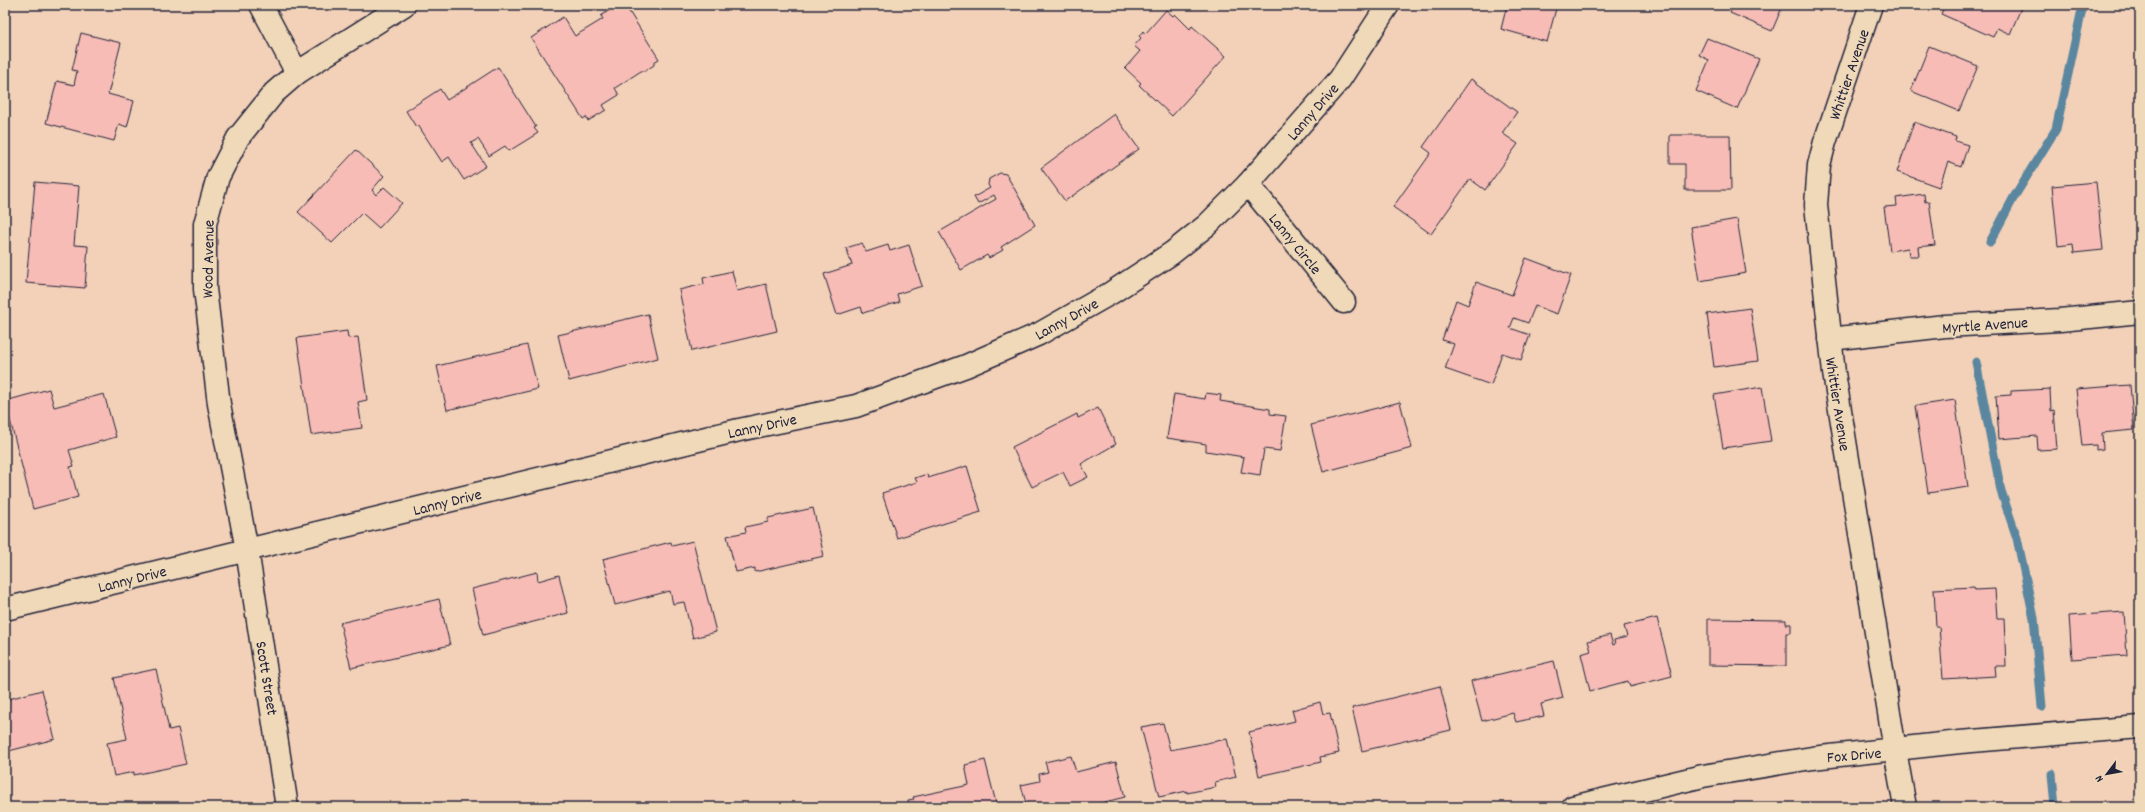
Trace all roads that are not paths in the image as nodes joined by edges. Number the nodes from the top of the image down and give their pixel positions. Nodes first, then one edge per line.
1 (261, 5) edge
2 (404, 5) edge
3 (1388, 5) edge
4 (1871, 5) edge
5 (297, 72) junction
6 (1248, 184) junction
7 (1344, 302) dead end
8 (2140, 312) edge
9 (1830, 339) junction
10 (247, 550) junction
11 (5, 609) edge
12 (2140, 727) edge
13 (1895, 750) junction
14 (287, 807) edge
15 (1573, 807) edge
16 (1905, 807) edge

1 - 5 street
2 - 5 street, Wood Avenue
3 - 6 street, Lanny Drive
4 - 9 street, Whittier Avenue
5 - 10 street, Wood Avenue
6 - 7 street, Lanny Circle
6 - 10 street, Lanny Drive
8 - 9 street, Myrtle Avenue
9 - 13 street, Whittier Avenue
10 - 11 street, Lanny Drive
10 - 14 street, Scott Street
12 - 13 street, Fox Drive
13 - 15 street, Fox Drive
13 - 16 street, Whittier Avenue

